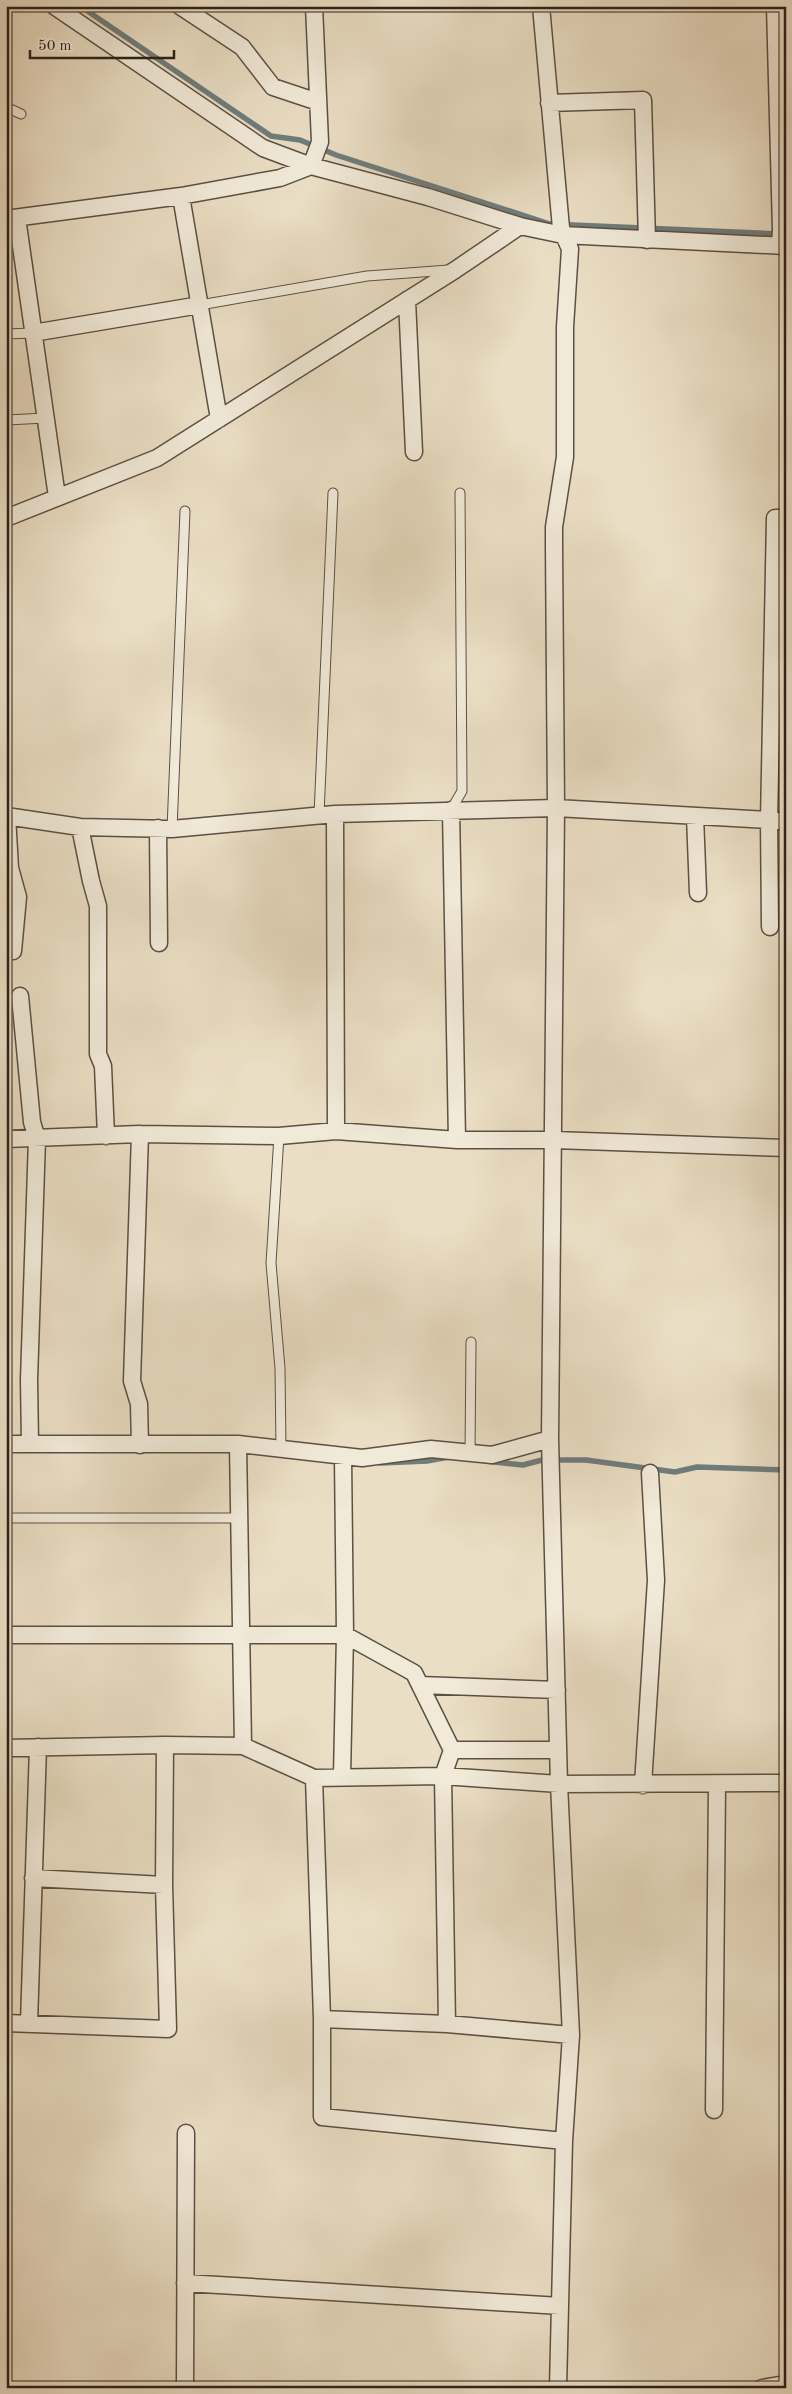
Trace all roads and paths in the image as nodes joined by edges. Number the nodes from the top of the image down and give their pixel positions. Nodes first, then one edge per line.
1 (54, 6) edge
2 (180, 6) edge
3 (314, 6) edge
4 (541, 6) edge
5 (775, 6) edge
6 (781, 62) edge
7 (318, 102) junction
8 (549, 103) junction
9 (6, 107) edge
10 (21, 114) dead end
11 (311, 166) junction
12 (783, 173) edge
13 (182, 196) junction
14 (12, 218) edge
15 (520, 226) junction
16 (563, 235) junction
17 (647, 240) junction
18 (783, 245) edge
19 (455, 270) junction
20 (407, 300) junction
21 (200, 305) junction
22 (34, 333) junction
23 (6, 334) edge
24 (46, 418) junction
25 (219, 419) junction
26 (6, 420) edge
27 (414, 452) dead end
28 (333, 493) dead end
29 (460, 493) dead end
30 (57, 497) junction
31 (185, 511) dead end
32 (6, 518) edge
33 (786, 518) edge
34 (556, 808) junction
35 (451, 810) junction
36 (327, 815) junction
37 (7, 816) edge
38 (695, 816) junction
39 (769, 820) junction
40 (786, 821) edge
41 (80, 827) junction
42 (164, 828) junction
43 (698, 893) dead end
44 (770, 927) dead end
45 (159, 943) dead end
46 (13, 951) dead end
47 (20, 996) dead end
48 (336, 1131) junction
49 (140, 1134) junction
50 (106, 1136) junction
51 (279, 1136) junction
52 (6, 1139) edge
53 (37, 1139) junction
54 (457, 1140) junction
55 (554, 1140) junction
56 (786, 1148) edge
57 (470, 1342) dead end
58 (550, 1439) junction
59 (6, 1444) edge
60 (30, 1444) junction
61 (238, 1444) junction
62 (140, 1445) junction
63 (281, 1450) junction
64 (470, 1453) junction
65 (343, 1457) junction
66 (650, 1473) dead end
67 (6, 1518) edge
68 (239, 1518) junction
69 (241, 1634) junction
70 (6, 1635) edge
71 (345, 1635) junction
72 (420, 1685) junction
73 (557, 1690) junction
74 (165, 1744) junction
75 (242, 1746) junction
76 (38, 1747) junction
77 (6, 1748) edge
78 (452, 1750) junction
79 (558, 1750) junction
80 (342, 1776) junction
81 (443, 1776) junction
82 (314, 1778) junction
83 (559, 1784) junction
84 (717, 1784) junction
85 (786, 1784) edge
86 (643, 1785) junction
87 (33, 1878) junction
88 (164, 1885) junction
89 (322, 2019) junction
90 (6, 2023) edge
91 (29, 2023) junction
92 (447, 2024) junction
93 (571, 2035) junction
94 (714, 2110) dead end
95 (186, 2133) dead end
96 (564, 2141) junction
97 (185, 2283) junction
98 (560, 2306) junction
99 (786, 2384) edge
100 (185, 2388) edge
101 (558, 2388) edge
102 (762, 2388) edge

1 - 11 street
2 - 7 street
3 - 7 street
4 - 8 street
5 - 6 street
6 - 12 street
7 - 11 street
8 - 16 street
8 - 17 street
9 - 10 lane
11 - 13 street
11 - 15 street
12 - 18 street
13 - 14 street
13 - 21 street
14 - 22 street
15 - 16 street
15 - 19 street
16 - 17 street
16 - 34 street
17 - 18 street
19 - 20 street
19 - 21 lane
20 - 25 street
20 - 27 street
21 - 22 street
21 - 25 street
22 - 23 lane
22 - 24 street
24 - 26 lane
24 - 30 street
25 - 30 street
28 - 36 lane
29 - 35 lane
30 - 32 street
31 - 42 lane
33 - 39 street
34 - 35 street
34 - 38 street
34 - 55 street
35 - 36 street
35 - 54 street
36 - 42 street
36 - 48 street
37 - 41 street
37 - 46 street
38 - 39 street
38 - 43 street
39 - 40 street
39 - 44 street
41 - 42 street
41 - 50 street
42 - 45 street
47 - 53 street
48 - 51 street
48 - 54 street
49 - 50 street
49 - 51 street
49 - 62 street
50 - 53 street
51 - 63 lane
52 - 53 street
53 - 60 street
54 - 55 street
55 - 56 street
55 - 58 street
57 - 64 lane
58 - 64 street
58 - 73 street
59 - 60 street
60 - 62 street
61 - 62 street
61 - 63 street
61 - 68 street
63 - 65 street
64 - 65 street
65 - 71 street
66 - 86 street
67 - 68 lane
68 - 69 street
69 - 70 street
69 - 71 street
69 - 75 street
71 - 72 street
71 - 80 street
72 - 73 street
72 - 78 street
73 - 79 street
74 - 75 street
74 - 76 street
74 - 88 street
75 - 82 street
76 - 77 street
76 - 87 street
78 - 79 street
78 - 81 street
79 - 83 street
80 - 81 street
80 - 82 street
81 - 83 street
81 - 92 street
82 - 89 street
83 - 86 street
83 - 93 street
84 - 85 street
84 - 86 street
84 - 94 street
87 - 88 street
87 - 91 street
88 - 91 street
89 - 92 street
89 - 96 street
90 - 91 street
92 - 93 street
93 - 96 street
95 - 97 street
96 - 98 street
97 - 98 street
97 - 100 street
98 - 101 street
99 - 102 street

